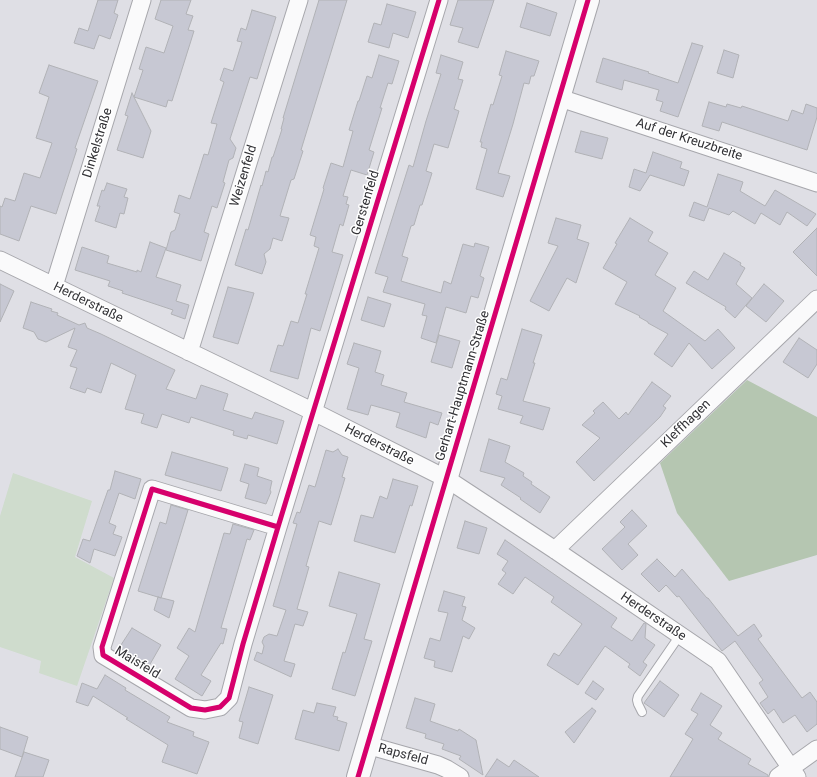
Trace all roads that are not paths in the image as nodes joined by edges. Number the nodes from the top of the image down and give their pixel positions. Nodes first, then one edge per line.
1 (142, 0) edge
2 (298, 0) edge
3 (439, 0) edge
4 (588, 0) edge
5 (560, 98) junction
6 (817, 183) edge
7 (0, 260) edge
8 (54, 286) junction
9 (817, 299) edge
10 (189, 352) junction
11 (314, 412) junction
12 (447, 479) junction
13 (278, 527) junction
14 (555, 550) junction
15 (680, 636) junction
16 (642, 712) dead end
17 (367, 745) junction
18 (817, 749) edge
19 (789, 774) edge
20 (358, 777) edge
21 (460, 777) edge

1 - 8 street, Dinkelstraße
2 - 10 street, Weizenfeld
3 - 11 street, Gerstenfeld
4 - 5 street, Gerhart-Hauptmann-Straße
5 - 6 street, Auf der Kreuzbreite
5 - 12 street, Gerhart-Hauptmann-Straße
7 - 8 street, Herderstraße
8 - 10 street, Herderstraße
9 - 14 street, Kleffhagen
10 - 11 street, Herderstraße
11 - 12 street, Herderstraße
11 - 13 street, Maisfeld
12 - 14 street, Herderstraße
12 - 17 street, Gerhart-Hauptmann-Straße
13 - 13 street, Maisfeld
14 - 15 street, Herderstraße
15 - 16 lane
15 - 19 street, Herderstraße
17 - 20 street, Gerhart-Hauptmann-Straße
17 - 21 street, Rapsfeld
18 - 19 street

